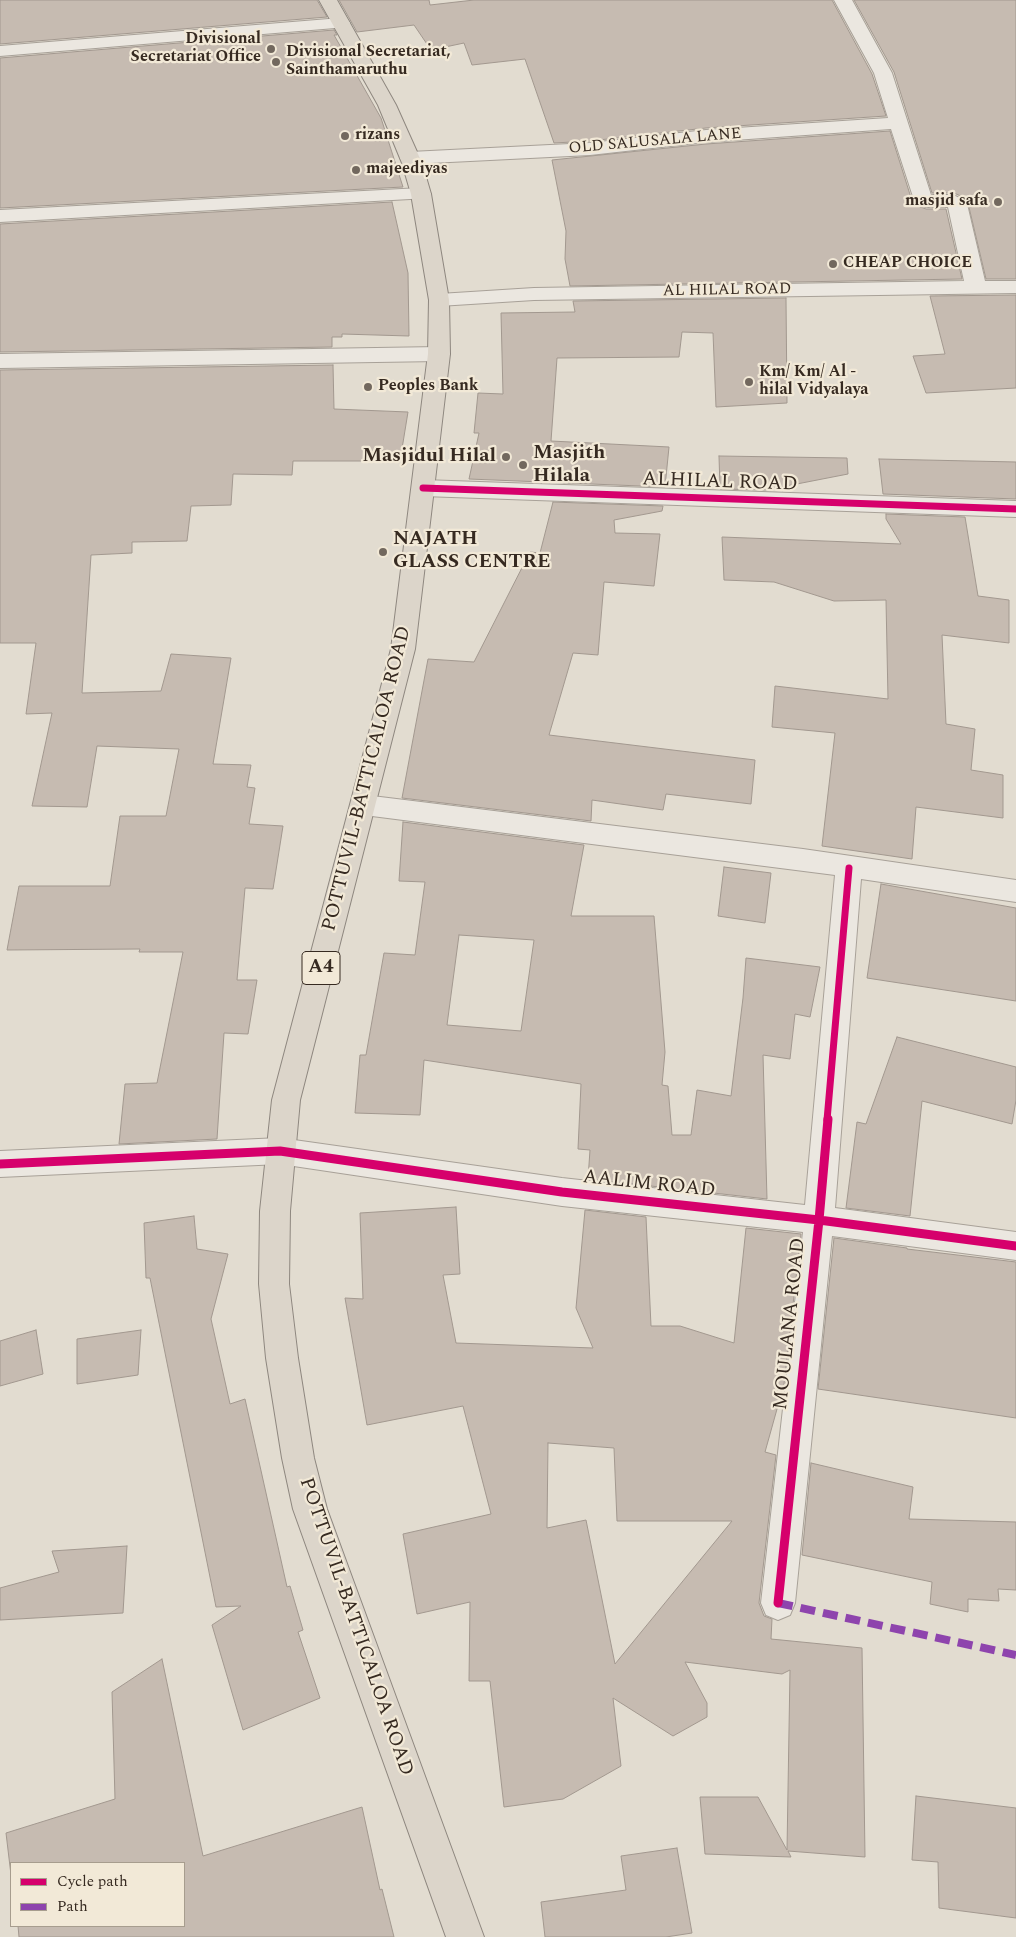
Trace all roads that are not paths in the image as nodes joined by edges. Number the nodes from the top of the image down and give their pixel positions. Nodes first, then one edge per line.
1 (843, 0) edge
2 (335, 11) edge
3 (0, 51) edge
4 (899, 123) junction
5 (410, 158) junction
6 (421, 194) junction
7 (0, 216) edge
8 (1016, 287) edge
9 (976, 288) junction
10 (439, 300) junction
11 (439, 354) junction
12 (0, 361) edge
13 (423, 488) junction
14 (1016, 509) edge
15 (364, 805) junction
16 (849, 868) junction
17 (1016, 891) edge
18 (280, 1151) junction
19 (0, 1164) edge
20 (819, 1220) junction
21 (1016, 1246) edge
22 (778, 1603) dead end
23 (465, 1937) edge

1 - 4 street
2 - 3 street
2 - 5 highway, POTTUVIL-BATTICALOA ROAD / A4
4 - 5 street, OLD SALUSALA LANE
4 - 9 street
5 - 6 highway, POTTUVIL-BATTICALOA ROAD / A4
6 - 7 street
6 - 10 highway, POTTUVIL-BATTICALOA ROAD / A4
8 - 9 street, AL HILAL ROAD
9 - 10 street, AL HILAL ROAD
10 - 11 highway, POTTUVIL-BATTICALOA ROAD / A4
11 - 12 street
11 - 13 highway, POTTUVIL-BATTICALOA ROAD / A4
13 - 14 street, ALHILAL ROAD
13 - 15 highway, POTTUVIL-BATTICALOA ROAD / A4
15 - 16 street
15 - 18 highway, POTTUVIL-BATTICALOA ROAD / A4
16 - 17 street
16 - 20 street, MOULANA ROAD
18 - 19 street, AALIM ROAD
18 - 20 street, AALIM ROAD
18 - 23 highway, POTTUVIL-BATTICALOA ROAD / A4
20 - 21 street, AALIM ROAD
20 - 22 street, MOULANA ROAD

